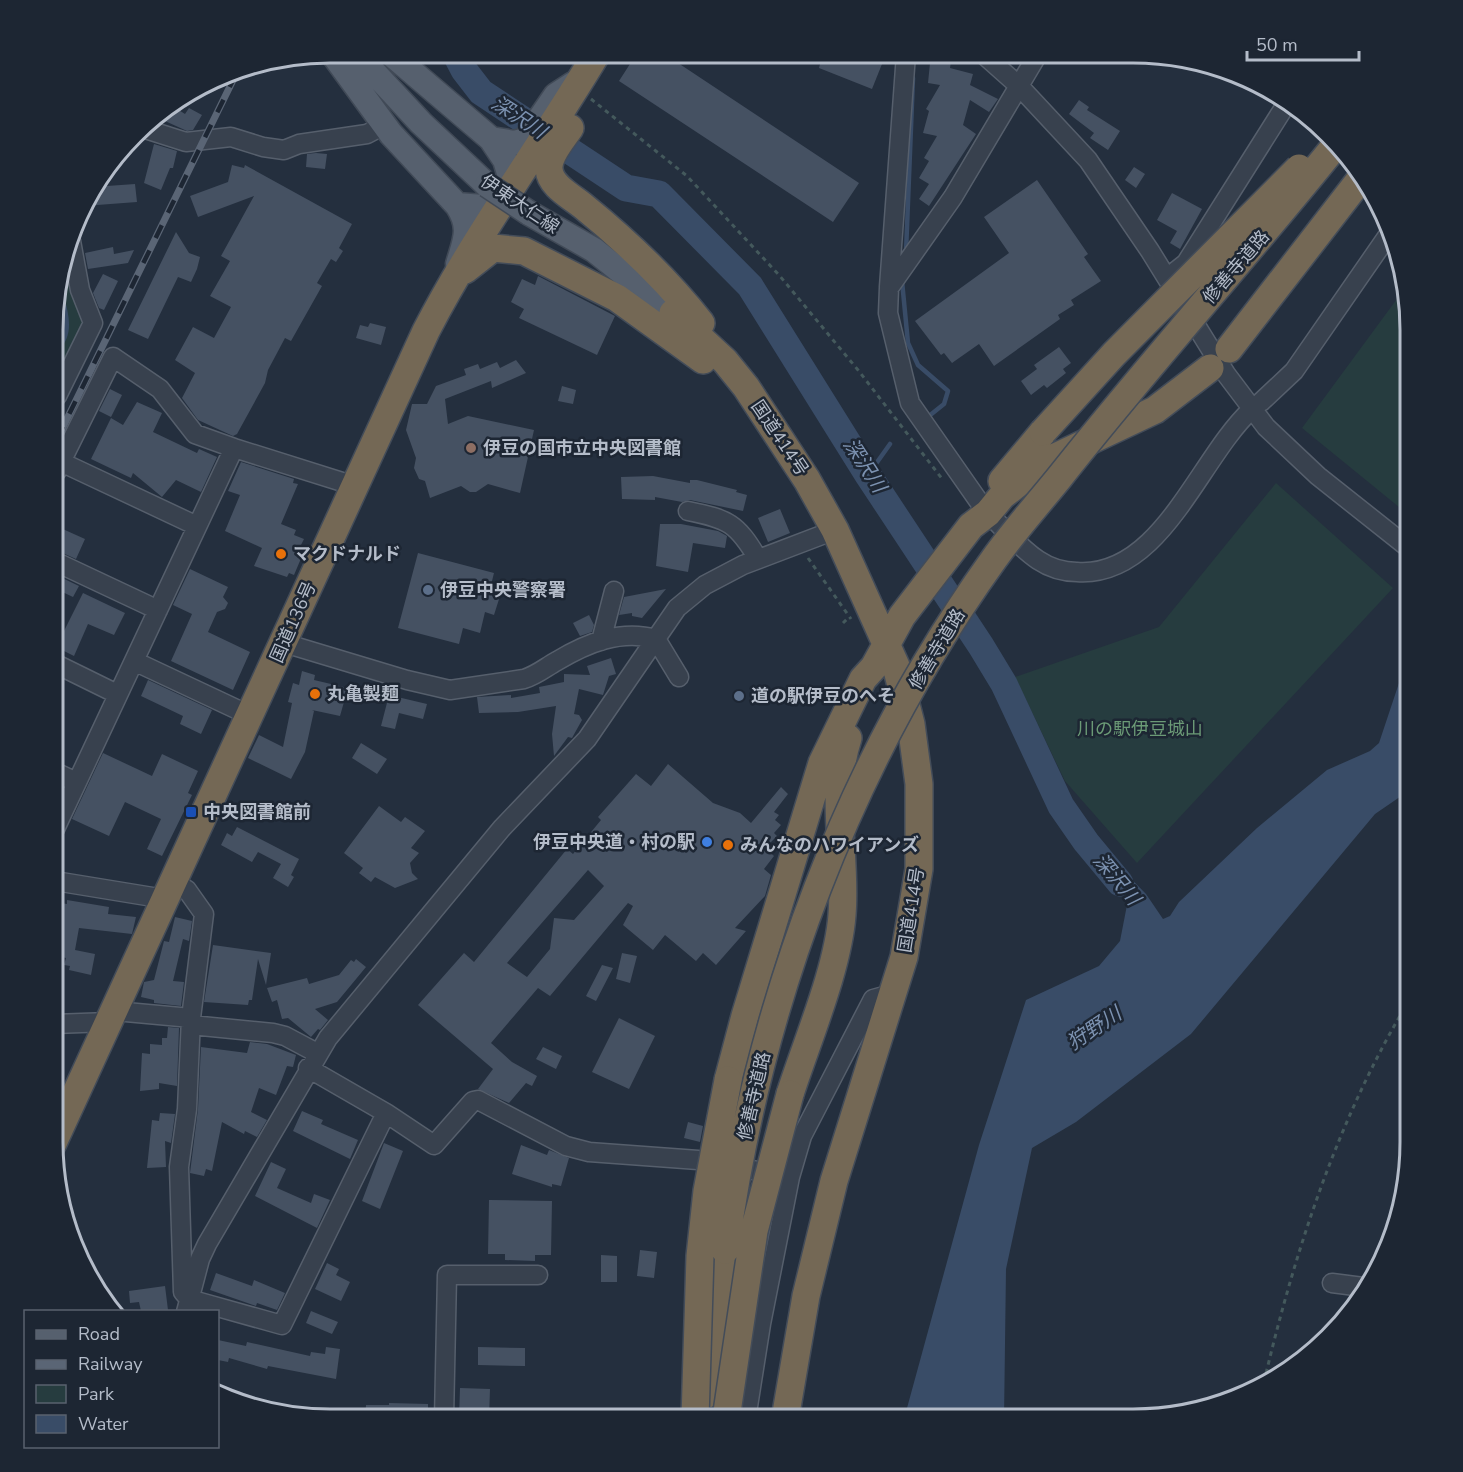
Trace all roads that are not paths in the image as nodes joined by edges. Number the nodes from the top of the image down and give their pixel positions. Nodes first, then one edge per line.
1 (340, 63) edge
2 (366, 63) edge
3 (402, 63) edge
4 (594, 63) edge
5 (905, 63) edge
6 (992, 63) edge
7 (1033, 63) edge
8 (1019, 86) junction
9 (1283, 109) edge
10 (384, 125) junction
11 (152, 131) edge
12 (491, 139) junction
13 (1325, 144) edge
14 (538, 147) junction
15 (1331, 151) edge
16 (1356, 184) edge
17 (498, 192) junction
18 (457, 205) junction
19 (1385, 240) edge
20 (524, 252) junction
21 (74, 255) edge
22 (1167, 278) junction
23 (452, 280) junction
24 (893, 284) junction
25 (674, 313) joint
26 (725, 361) junction
27 (63, 381) edge
28 (1256, 406) junction
29 (766, 418) junction
30 (234, 448) junction
31 (63, 459) edge
32 (63, 469) edge
33 (355, 486) junction
34 (688, 511) dead end
35 (980, 515) junction
36 (197, 526) junction
37 (835, 530) junction
38 (1400, 541) edge
39 (758, 559) junction
40 (63, 565) edge
41 (614, 591) dead end
42 (158, 610) junction
43 (656, 639) junction
44 (601, 641) junction
45 (284, 643) junction
46 (880, 656) junction
47 (134, 661) junction
48 (63, 667) edge
49 (679, 677) dead end
50 (117, 694) junction
51 (251, 716) junction
52 (63, 776) edge
53 (76, 782) junction
54 (63, 811) edge
55 (63, 882) edge
56 (169, 891) junction
57 (891, 994) junction
58 (112, 1016) junction
59 (191, 1022) junction
60 (63, 1023) edge
61 (312, 1060) junction
62 (386, 1113) junction
63 (63, 1121) edge
64 (790, 1177) junction
65 (725, 1250) junction
66 (538, 1275) dead end
67 (1332, 1283) dead end
68 (1357, 1286) edge
69 (187, 1305) edge
70 (211, 1310) edge
71 (219, 1312) edge
72 (444, 1409) edge
73 (695, 1409) edge
74 (707, 1409) edge
75 (714, 1409) edge
76 (727, 1409) edge
77 (748, 1409) edge
78 (787, 1409) edge

1 - 10 main road
2 - 17 main road, 伊東大仁線
3 - 12 main road
4 - 14 highway, 国道136号
5 - 24 street
6 - 8 street
7 - 8 street
8 - 22 street
8 - 24 street
9 - 22 street
10 - 11 street
10 - 18 main road
12 - 14 main road
12 - 17 main road
13 - 35 highway, bridge
14 - 17 highway, 国道136号
14 - 26 highway
15 - 65 highway, 修善寺道路, bridge
16 - 35 highway
17 - 18 main road
17 - 20 highway
17 - 23 highway, 国道136号
17 - 25 main road, 伊東大仁線, bridge
18 - 23 main road
19 - 28 street
20 - 23 highway
20 - 29 highway
21 - 27 street
22 - 28 street
23 - 33 highway, 国道136号
24 - 35 street
25 - 26 highway, 国道414号
26 - 29 highway, 国道414号
28 - 35 street
28 - 38 street
29 - 37 highway, 国道414号
30 - 31 street
30 - 33 street
30 - 36 street
32 - 36 street
33 - 45 highway, 国道136号
34 - 39 street
35 - 46 highway
36 - 42 street
37 - 39 street
37 - 46 highway, 国道414号
39 - 43 street
40 - 42 street
41 - 44 street
42 - 47 street
43 - 44 street
43 - 49 street
43 - 61 street
44 - 45 street
45 - 51 highway, 国道136号
46 - 57 highway, 国道414号
46 - 73 highway, bridge
46 - 76 highway, bridge
47 - 50 street
47 - 51 street
48 - 50 street
50 - 53 street
51 - 56 highway, 国道136号
52 - 53 street
53 - 54 street
55 - 56 street
56 - 58 highway, 国道136号
56 - 59 street
57 - 64 street
57 - 78 highway, 国道414号
58 - 59 street
58 - 60 street
58 - 63 highway, 国道136号
59 - 61 street
59 - 69 street
61 - 62 street
61 - 69 street
62 - 64 street
62 - 71 street
64 - 77 street
65 - 74 highway, 修善寺道路
65 - 75 highway, 修善寺道路
66 - 72 street
67 - 68 street
69 - 70 street

